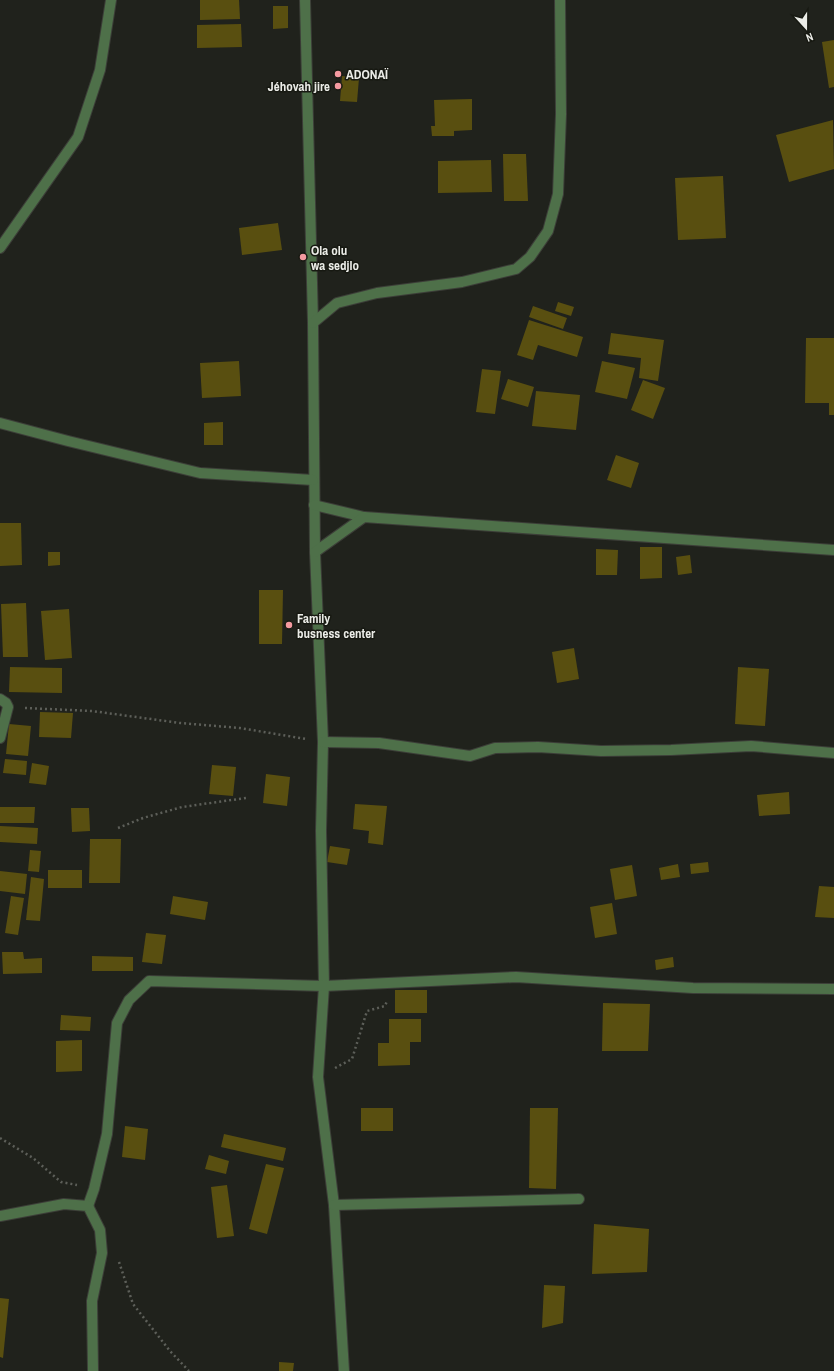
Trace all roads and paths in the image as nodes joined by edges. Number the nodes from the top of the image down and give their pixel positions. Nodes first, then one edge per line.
1 (111, 0) edge
2 (305, 0) edge
3 (560, 0) edge
4 (0, 248) edge
5 (313, 323) junction
6 (0, 423) edge
7 (313, 480) junction
8 (314, 505) junction
9 (364, 517) junction
10 (834, 550) edge
11 (314, 552) junction
12 (0, 699) edge
13 (8, 707) junction
14 (0, 738) edge
15 (323, 742) junction
16 (834, 753) edge
17 (246, 798) dead end
18 (118, 828) dead end
19 (395, 982) junction
20 (324, 986) junction
21 (834, 989) edge
22 (318, 1077) junction
23 (0, 1138) edge
24 (94, 1189) junction
25 (579, 1199) dead end
26 (334, 1205) junction
27 (88, 1206) junction
28 (0, 1216) edge
29 (118, 1261) dead end
30 (93, 1371) edge
31 (189, 1371) edge
32 (344, 1371) edge

1 - 4 street
2 - 5 street
3 - 5 street
5 - 7 street
6 - 7 street
7 - 8 street
8 - 9 street
8 - 11 street
9 - 10 street
9 - 11 street
11 - 15 street
12 - 13 street
13 - 14 street
13 - 15 path
15 - 16 street
15 - 20 street
17 - 18 path
19 - 20 street
19 - 21 street
19 - 22 path
20 - 22 street
20 - 24 street
22 - 26 street
23 - 24 path
24 - 27 street
25 - 26 street
26 - 32 street
27 - 28 street
27 - 30 street
29 - 31 path

